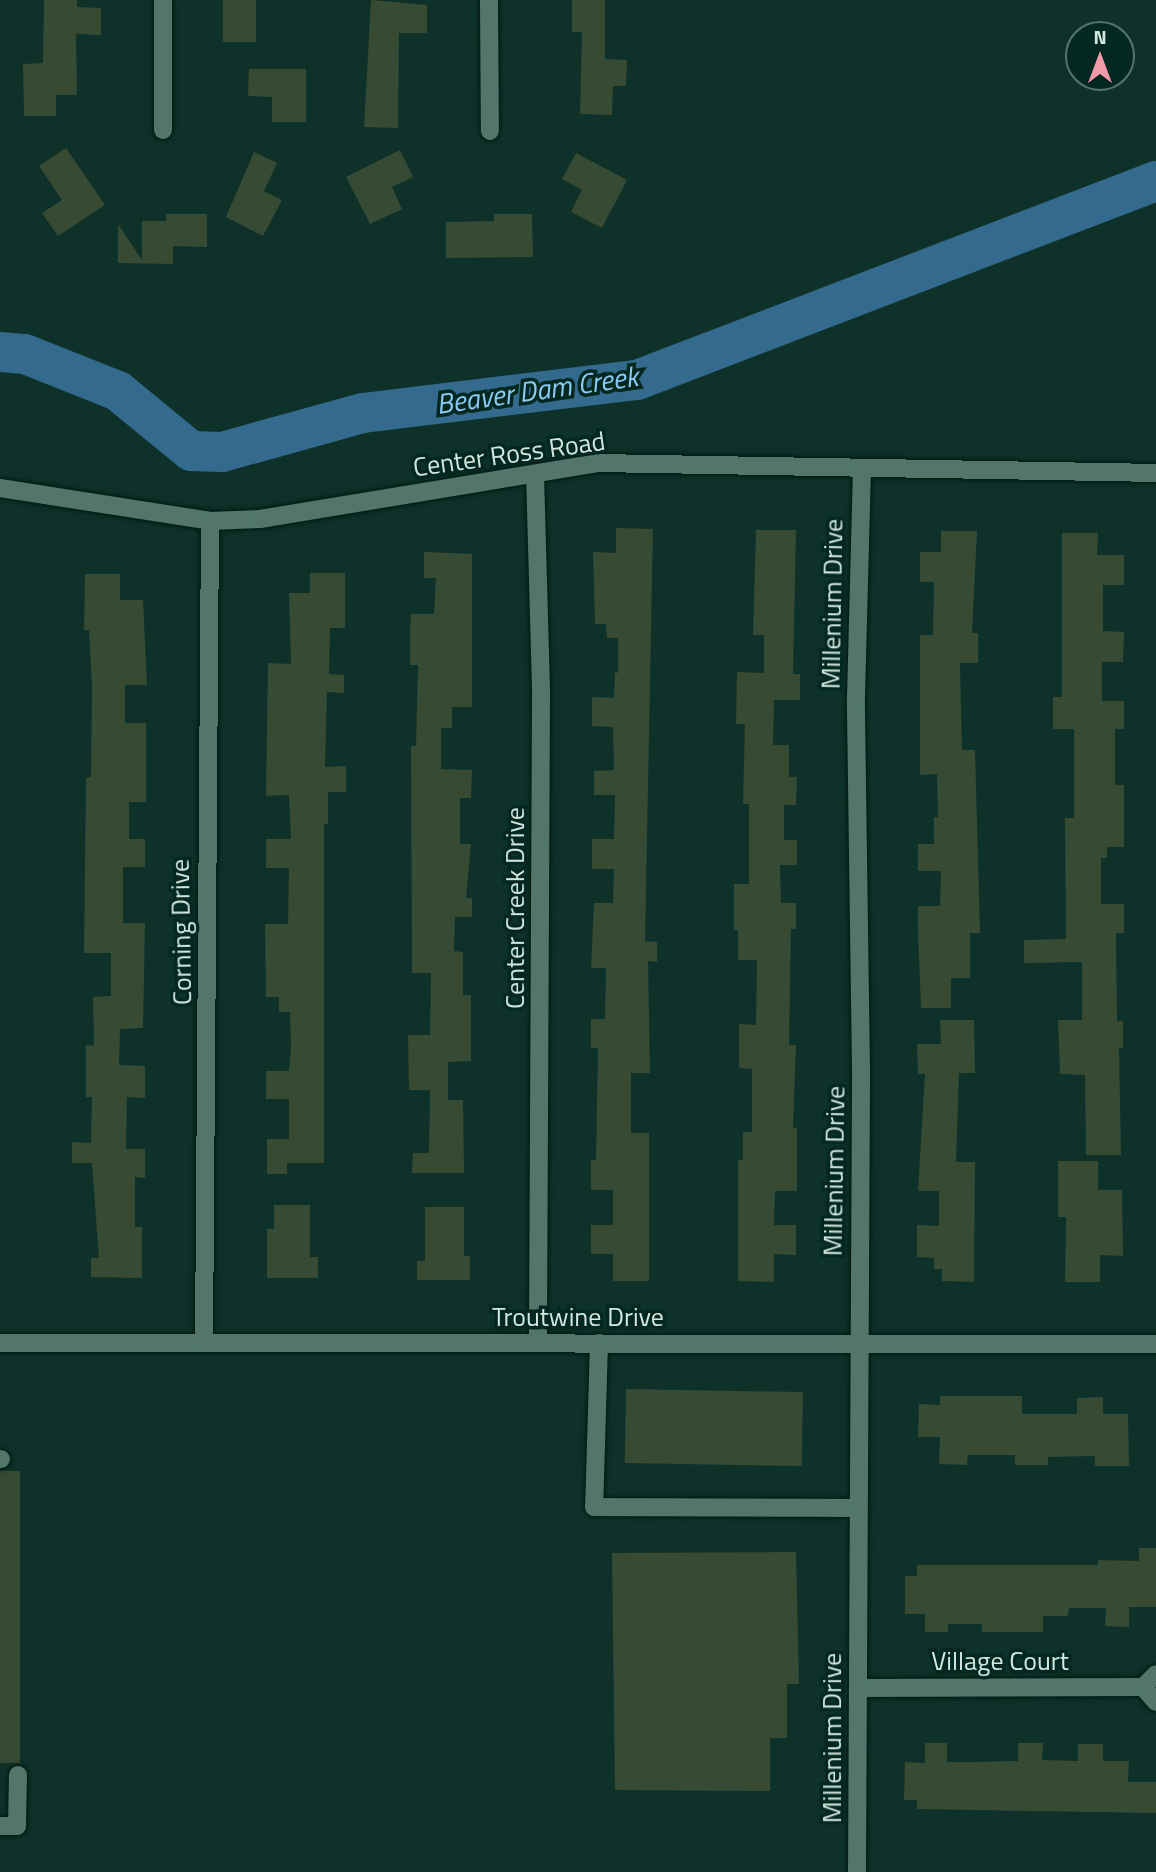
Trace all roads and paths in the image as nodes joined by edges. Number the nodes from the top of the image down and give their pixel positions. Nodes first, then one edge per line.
1 (163, 0) edge
2 (489, 0) edge
3 (163, 130) dead end
4 (490, 131) dead end
5 (862, 471) junction
6 (1156, 473) edge
7 (535, 474) junction
8 (0, 488) edge
9 (210, 521) junction
10 (0, 1343) edge
11 (204, 1343) junction
12 (538, 1343) junction
13 (599, 1343) junction
14 (859, 1343) junction
15 (1156, 1344) edge
16 (858, 1508) junction
17 (1150, 1680) edge
18 (858, 1688) junction
19 (1156, 1702) edge
20 (18, 1775) dead end
21 (0, 1826) edge
22 (858, 1872) edge

1 - 3 street
2 - 4 street
5 - 6 street, Center Ross Road
5 - 7 street, Center Ross Road
5 - 14 street, Millenium Drive
7 - 9 street, Center Ross Road
7 - 12 street, Center Creek Drive
8 - 9 street, Center Ross Road
9 - 11 street, Corning Drive
10 - 11 street, Troutwine Drive
11 - 12 street, Troutwine Drive
12 - 13 street, Troutwine Drive
13 - 14 street, Troutwine Drive
13 - 16 street
14 - 15 street, Troutwine Drive
14 - 16 street, Millenium Drive
16 - 18 street, Millenium Drive
17 - 18 street, Village Court
17 - 19 street, Village Court
18 - 22 street, Millenium Drive
20 - 21 street

